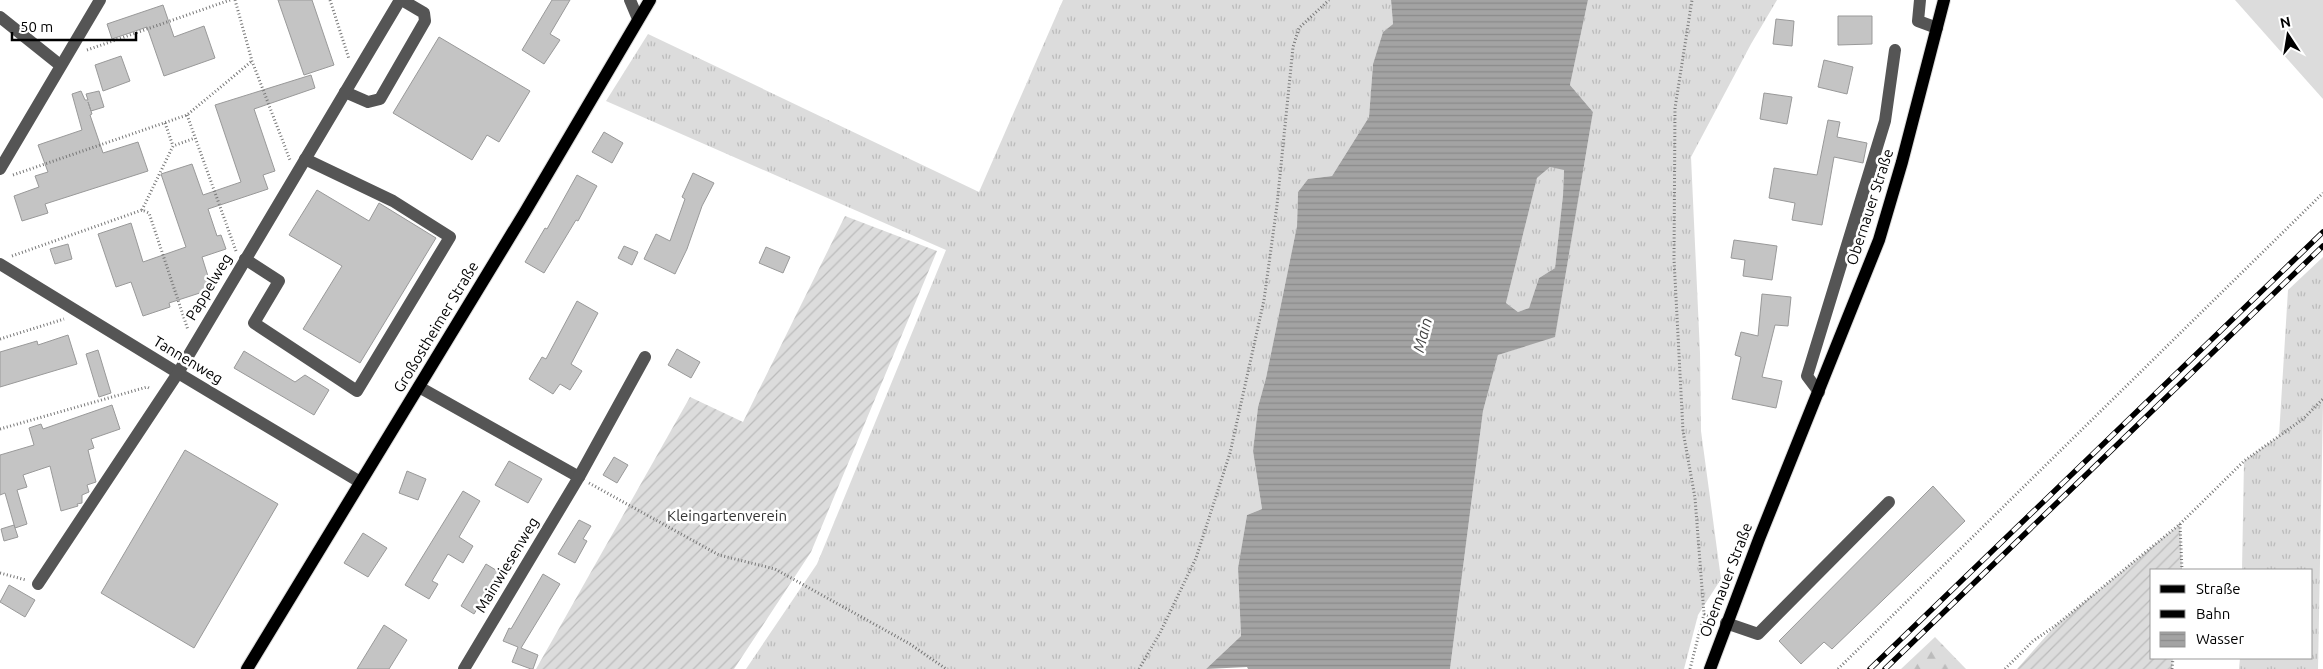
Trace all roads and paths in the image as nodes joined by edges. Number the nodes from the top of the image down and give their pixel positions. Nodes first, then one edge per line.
1 (100, 0) edge
2 (230, 0) edge
3 (235, 0) edge
4 (330, 0) edge
5 (401, 0) edge
6 (630, 0) edge
7 (650, 0) edge
8 (1329, 0) edge
9 (1692, 0) edge
10 (1920, 0) edge
11 (1944, 0) edge
12 (0, 17) edge
13 (638, 19) junction
14 (1937, 28) junction
15 (1895, 50) dead end
16 (252, 61) junction
17 (60, 65) junction
18 (354, 75) junction
19 (345, 92) junction
20 (187, 115) junction
21 (165, 122) junction
22 (196, 138) junction
23 (173, 146) junction
24 (305, 159) junction
25 (5, 172) edge
26 (295, 174) junction
27 (2323, 193) edge
28 (142, 210) junction
29 (4, 260) edge
30 (243, 262) junction
31 (81, 313) junction
32 (0, 340) edge
33 (193, 345) junction
34 (645, 357) dead end
35 (178, 373) junction
36 (419, 387) junction
37 (1819, 392) junction
38 (163, 395) junction
39 (2323, 398) edge
40 (0, 429) edge
41 (579, 477) junction
42 (360, 482) junction
43 (1889, 502) dead end
44 (2180, 524) junction
45 (2182, 569) edge
46 (0, 573) edge
47 (38, 584) joint
48 (1726, 623) junction
49 (247, 669) edge
50 (464, 669) edge
51 (946, 669) edge
52 (1139, 669) edge
53 (1690, 669) edge
54 (1710, 669) edge
55 (1838, 669) edge
56 (2005, 669) edge

1 - 17 street
2 - 17 path
3 - 16 path
4 - 18 path
5 - 18 street, Pappelweg
5 - 19 street
6 - 13 street
7 - 13 main road, Großostheimer Straße
8 - 52 path
9 - 53 path
10 - 14 street
11 - 14 main road, Obernauer Straße
12 - 17 street
13 - 36 main road, Großostheimer Straße
14 - 37 main road, Obernauer Straße
15 - 37 street, Obernauer Straße
16 - 20 path
16 - 26 path
17 - 25 street
18 - 19 street, Pappelweg
19 - 24 street, Pappelweg
20 - 21 path
20 - 22 path
21 - 23 path
21 - 25 path
22 - 23 path
22 - 30 path
23 - 28 path
24 - 26 street, Pappelweg
24 - 30 street
26 - 30 street, Pappelweg
27 - 55 path
28 - 29 path
28 - 33 path
29 - 31 street, Tannenweg
30 - 33 street, Pappelweg
31 - 32 path
31 - 35 street, Tannenweg
33 - 35 street, Pappelweg
34 - 41 street, Mainwiesenweg
35 - 38 street, Pappelweg
35 - 42 street, Tannenweg
36 - 41 street
36 - 42 main road, Großostheimer Straße
37 - 48 main road, Obernauer Straße
38 - 40 path
38 - 47 street, Pappelweg
39 - 44 path
41 - 50 street, Mainwiesenweg
41 - 51 path
42 - 49 main road, Großostheimer Straße
43 - 48 street
44 - 45 path
44 - 56 path
46 - 47 path
48 - 54 main road, Obernauer Straße

